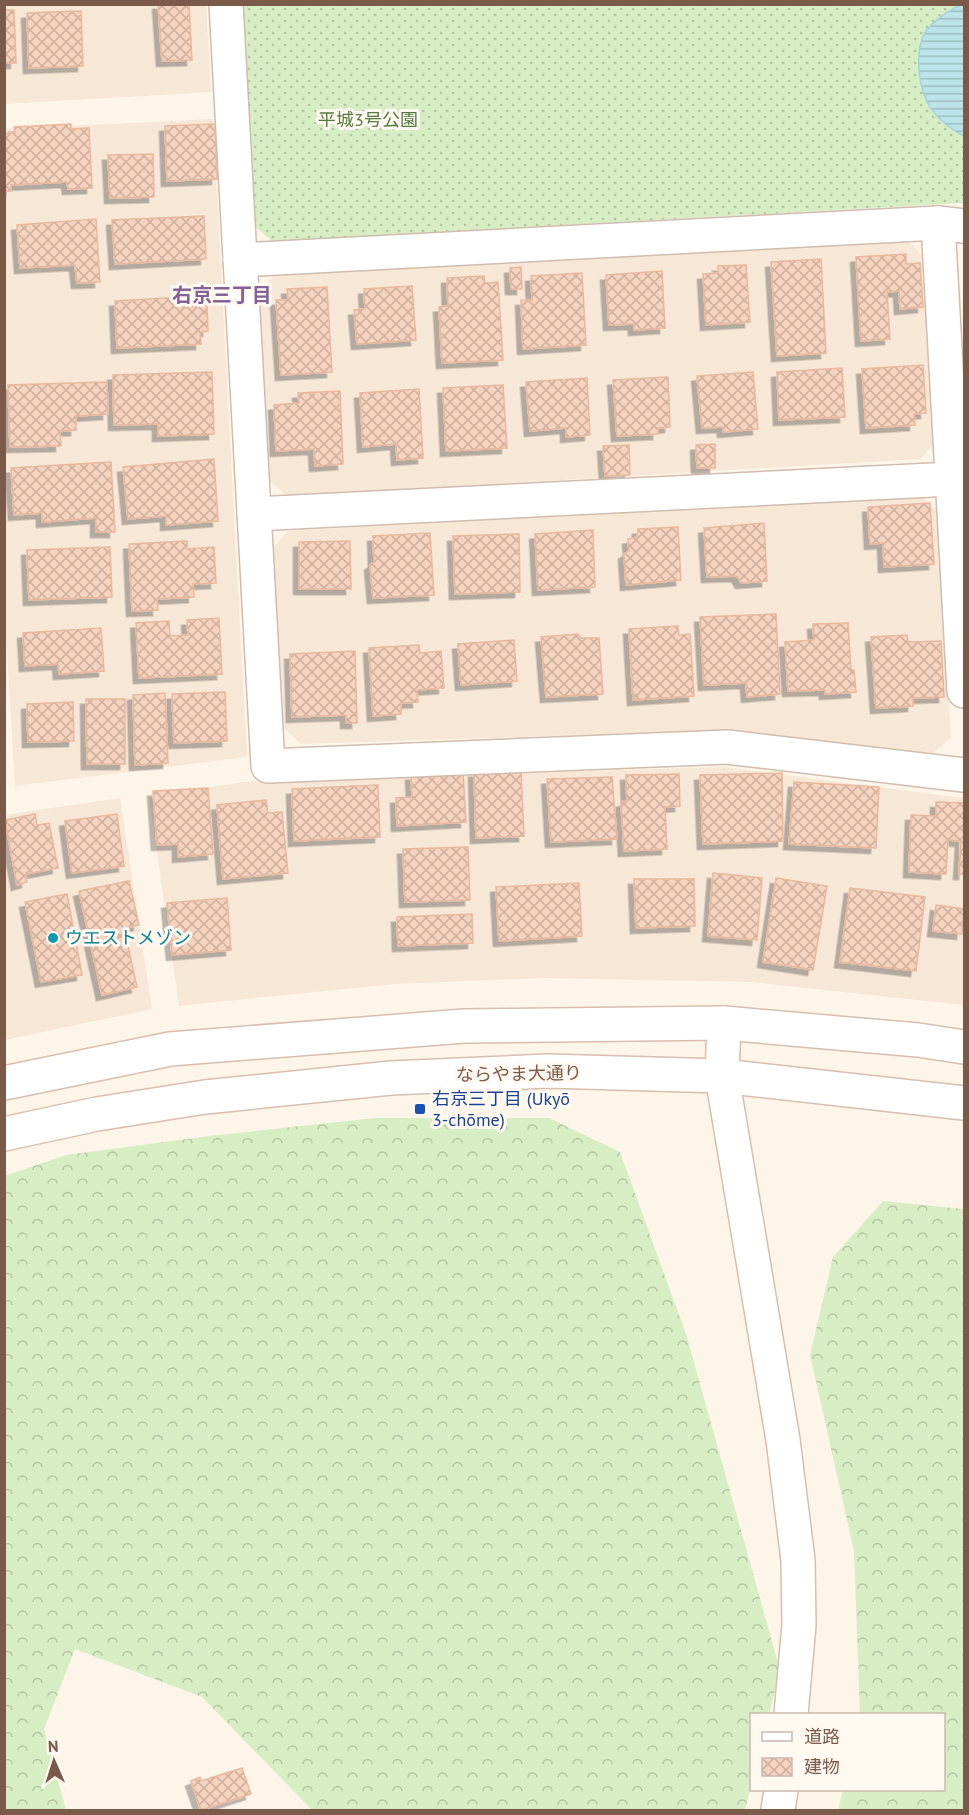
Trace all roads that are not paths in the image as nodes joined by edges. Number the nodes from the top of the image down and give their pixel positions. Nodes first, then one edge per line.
1 (226, 4) edge
2 (951, 224) edge
3 (240, 260) junction
4 (952, 479) junction
5 (254, 514) junction
6 (964, 691) edge
7 (964, 775) edge
8 (724, 1023) junction
9 (964, 1047) edge
10 (722, 1076) junction
11 (4, 1083) edge
12 (964, 1103) edge
13 (4, 1134) edge
14 (791, 1713) edge
15 (781, 1791) edge
16 (778, 1810) edge

1 - 3 street
2 - 3 street
2 - 4 street
3 - 5 street
4 - 5 street
4 - 6 street
5 - 7 street
8 - 9 street
8 - 10 street
8 - 11 street
10 - 12 street, ならやま大通り
10 - 13 street, ならやま大通り
10 - 14 street
15 - 16 street

